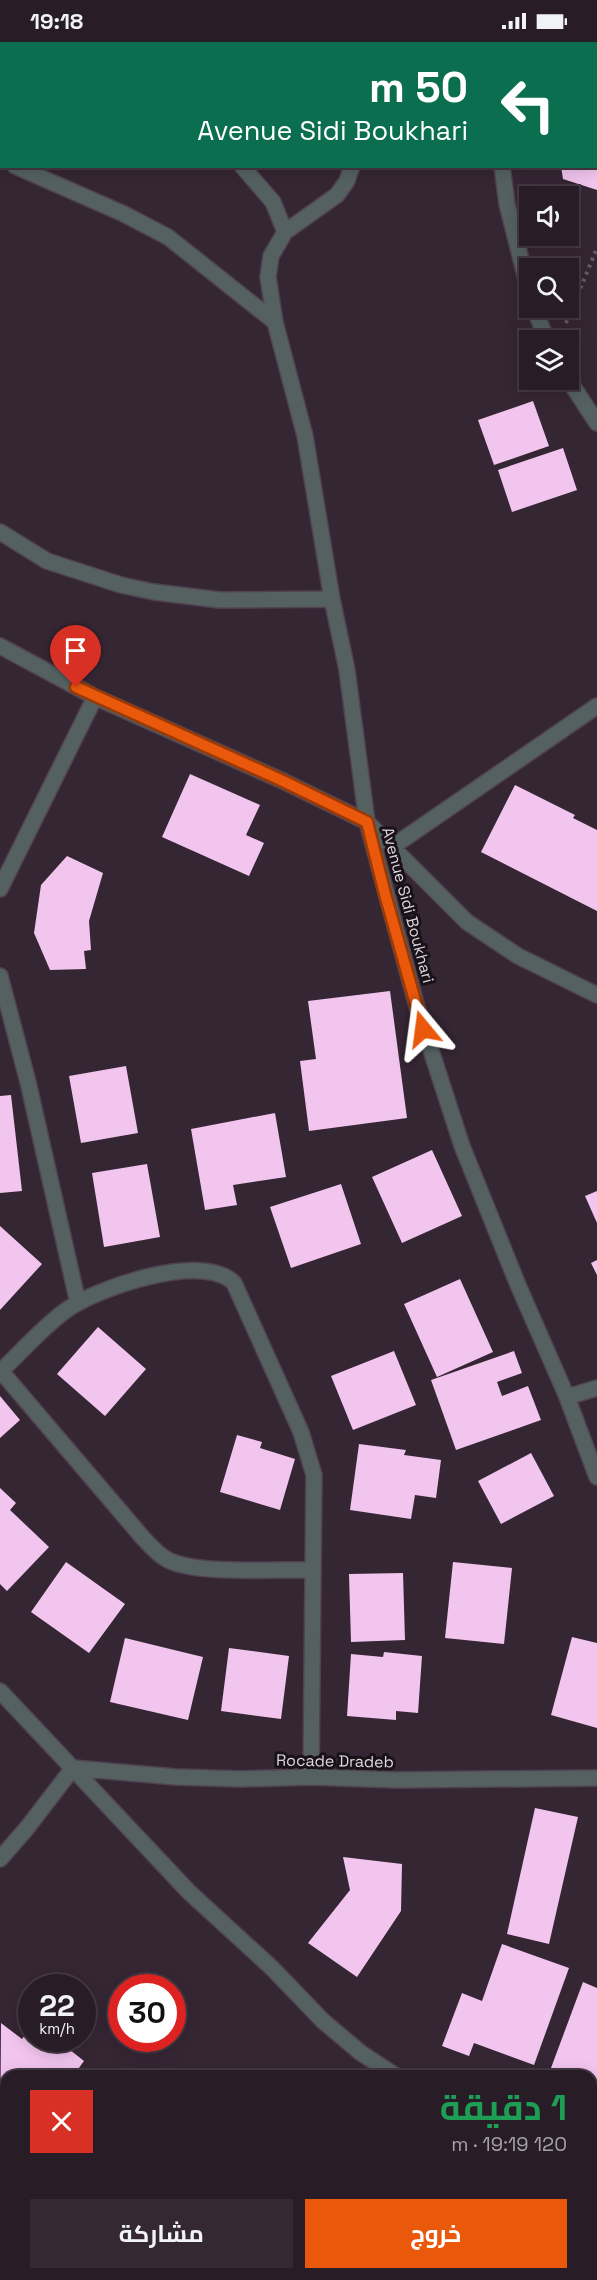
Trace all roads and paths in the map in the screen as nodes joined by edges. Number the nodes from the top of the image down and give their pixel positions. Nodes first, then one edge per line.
1 (20, 168) edge
2 (244, 168) edge
3 (351, 168) edge
4 (502, 168) edge
5 (285, 232) junction
6 (597, 248) edge
7 (521, 258) edge
8 (275, 322) junction
9 (564, 330) dead end
10 (575, 390) edge
11 (597, 423) edge
12 (0, 532) edge
13 (332, 599) junction
14 (0, 646) edge
15 (95, 697) junction
16 (597, 706) edge
17 (367, 822) junction
18 (392, 847) junction
19 (0, 889) edge
20 (0, 976) edge
21 (597, 995) edge
22 (78, 1303) junction
23 (0, 1370) edge
24 (597, 1388) edge
25 (567, 1398) junction
26 (597, 1477) edge
27 (312, 1570) junction
28 (0, 1691) edge
29 (73, 1768) junction
30 (311, 1777) junction
31 (597, 1778) edge
32 (0, 1859) edge
33 (387, 2070) edge

1 - 8 street
2 - 5 street
3 - 5 street
4 - 7 street
5 - 8 street
6 - 9 path
8 - 13 street
10 - 11 street
12 - 13 street
13 - 17 street
14 - 15 street, Avenue Sidi Boukhari
15 - 17 street, Avenue Sidi Boukhari
15 - 19 street
16 - 18 street
17 - 18 street
17 - 25 street, Avenue Sidi Boukhari
18 - 21 street
20 - 22 street
22 - 23 street
22 - 27 street
23 - 27 street
24 - 25 street
25 - 26 street, Avenue Sidi Boukhari
27 - 30 street
28 - 29 street
29 - 30 street, Rocade Dradeb
29 - 32 street
29 - 33 street
30 - 31 street, Rocade Dradeb

